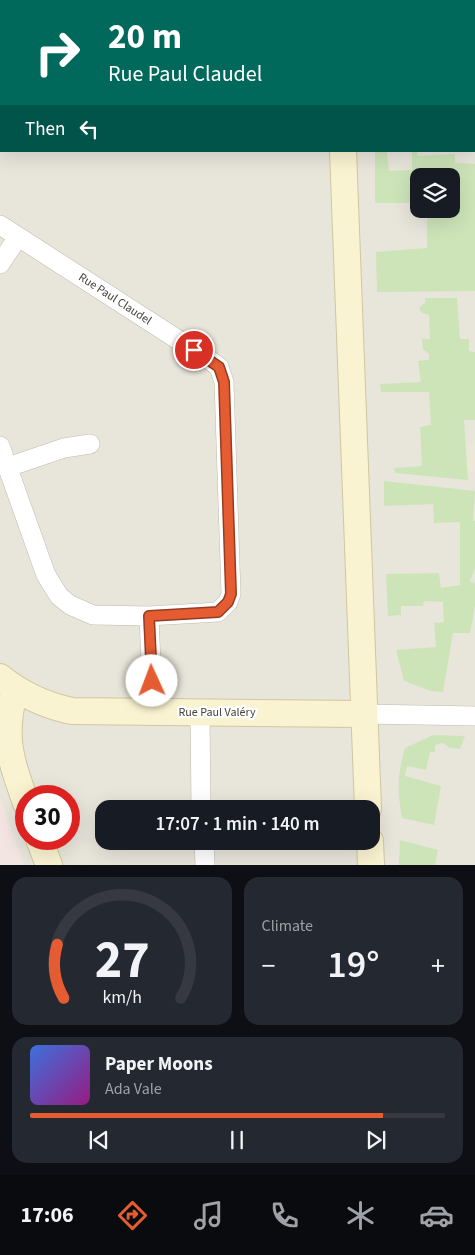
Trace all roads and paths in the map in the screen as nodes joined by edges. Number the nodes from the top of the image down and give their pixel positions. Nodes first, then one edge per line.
1 (342, 152) edge
2 (0, 225) edge
3 (18, 237) junction
4 (0, 264) edge
5 (90, 444) dead end
6 (0, 446) edge
7 (8, 467) junction
8 (149, 616) junction
9 (8, 683) edge
10 (153, 712) junction
11 (200, 712) junction
12 (363, 714) junction
13 (475, 716) edge
14 (20, 785) edge
15 (202, 800) edge
16 (368, 800) edge
17 (43, 850) edge
18 (204, 850) edge
19 (370, 850) edge
20 (49, 865) edge
21 (205, 865) edge
22 (370, 865) edge

1 - 12 main road
2 - 3 street, Rue Paul Claudel
3 - 4 street
3 - 8 street, Rue Paul Claudel
5 - 7 street
6 - 7 street, Rue Paul Claudel
7 - 8 street, Rue Paul Claudel
8 - 10 street
9 - 10 main road, Rue Paul Valéry
9 - 14 main road
10 - 11 main road, Rue Paul Valéry
11 - 12 main road, Rue Paul Valéry
11 - 15 street
12 - 13 street
12 - 16 main road
17 - 20 main road
18 - 21 street
19 - 22 main road

